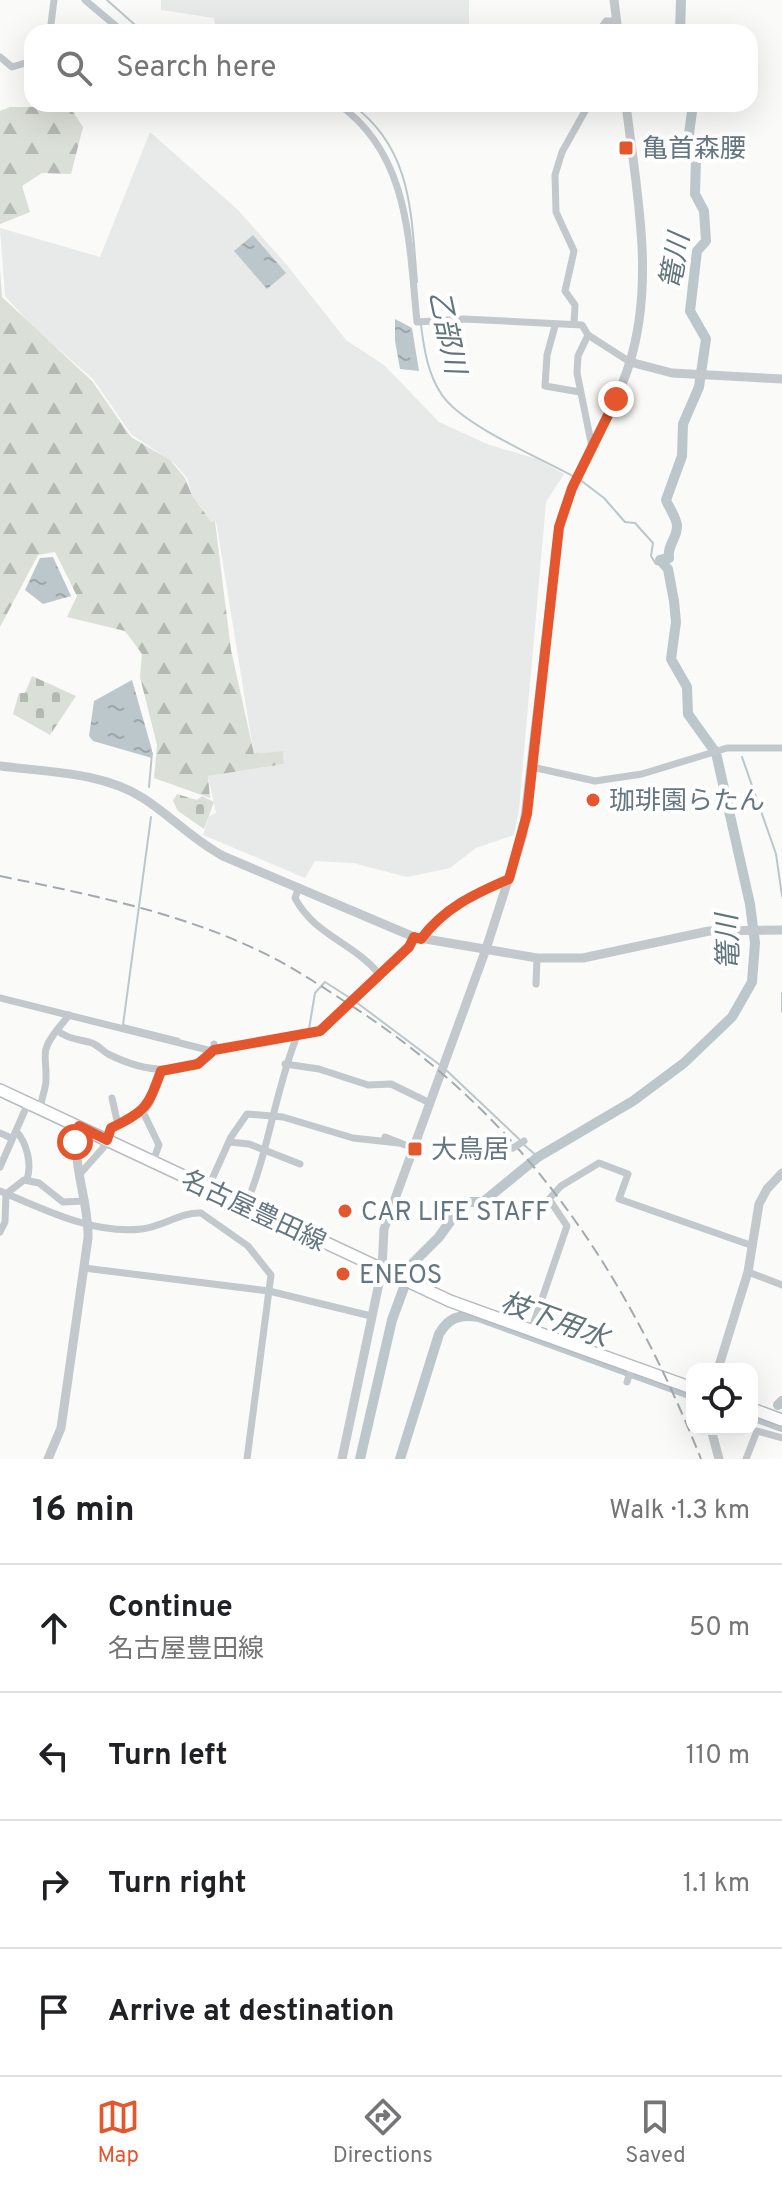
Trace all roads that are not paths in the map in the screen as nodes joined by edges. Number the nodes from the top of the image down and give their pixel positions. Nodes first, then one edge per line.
1 (54, 0) edge
2 (85, 0) edge
3 (614, 0) edge
4 (616, 21) junction
5 (51, 24) edge
6 (114, 24) edge
7 (604, 24) edge
8 (617, 24) edge
9 (0, 57) edge
10 (24, 63) edge
11 (347, 112) edge
12 (584, 112) edge
13 (627, 112) edge
14 (574, 323) junction
15 (555, 326) junction
16 (588, 335) junction
17 (630, 362) junction
18 (782, 379) edge
19 (580, 392) junction
20 (592, 447) junction
21 (782, 748) edge
22 (0, 766) edge
23 (532, 767) junction
24 (509, 879) junction
25 (299, 887) junction
26 (782, 930) edge
27 (418, 938) junction
28 (486, 949) junction
29 (537, 958) junction
30 (379, 974) junction
31 (536, 984) dead end
32 (0, 998) edge
33 (69, 1015) junction
34 (57, 1030) junction
35 (297, 1036) junction
36 (214, 1047) junction
37 (285, 1064) junction
38 (161, 1071) junction
39 (0, 1090) edge
40 (112, 1098) dead end
41 (430, 1103) junction
42 (35, 1104) junction
43 (143, 1112) junction
44 (271, 1115) junction
45 (118, 1125) junction
46 (79, 1126) junction
47 (0, 1133) edge
48 (13, 1135) junction
49 (385, 1137) dead end
50 (107, 1140) junction
51 (524, 1141) dead end
52 (229, 1142) junction
53 (399, 1143) junction
54 (413, 1148) junction
55 (513, 1148) dead end
56 (264, 1151) junction
57 (152, 1164) junction
58 (300, 1164) dead end
59 (0, 1167) edge
60 (782, 1173) edge
61 (79, 1175) junction
62 (27, 1179) junction
63 (208, 1188) junction
64 (3, 1192) edge
65 (85, 1201) junction
66 (246, 1205) junction
67 (88, 1224) junction
68 (0, 1232) edge
69 (753, 1246) junction
70 (84, 1268) junction
71 (387, 1272) junction
72 (748, 1272) junction
73 (782, 1285) edge
74 (269, 1291) junction
75 (371, 1316) junction
76 (532, 1328) junction
77 (720, 1363) edge
78 (686, 1387) edge
79 (758, 1411) edge
80 (782, 1420) edge
81 (713, 1435) edge
82 (782, 1438) edge
83 (746, 1458) edge
84 (48, 1459) edge
85 (247, 1459) edge
86 (342, 1459) edge
87 (719, 1459) edge
88 (756, 1459) edge

1 - 5 street
2 - 6 street
3 - 4 street
4 - 7 street
4 - 8 street
9 - 10 street
11 - 15 street
12 - 14 street
13 - 17 street
14 - 15 street
14 - 16 street
15 - 19 street
16 - 17 street
16 - 19 street
17 - 18 street
17 - 20 street
19 - 20 street
20 - 23 street
21 - 23 street
22 - 25 street
23 - 24 street
24 - 27 street
24 - 28 street
25 - 27 street
25 - 30 street
26 - 29 street
27 - 28 street
27 - 30 street
28 - 29 street
28 - 41 street
29 - 31 street
30 - 35 street
32 - 33 street
33 - 34 street
33 - 36 street
34 - 38 street
34 - 42 street
35 - 36 street
35 - 37 street
36 - 38 street
37 - 41 street
37 - 44 street
38 - 43 street
39 - 42 main road, 名古屋豊田線
40 - 45 street
41 - 54 street
42 - 46 main road, 名古屋豊田線
42 - 48 street
43 - 45 street
43 - 57 street
44 - 52 street
44 - 53 street
44 - 56 street
45 - 50 street
46 - 50 main road, 名古屋豊田線
46 - 61 street
47 - 48 street
48 - 59 street
48 - 62 street
49 - 53 street
50 - 57 main road, 名古屋豊田線
50 - 61 street
51 - 55 street, bridge
52 - 56 street
52 - 63 street
53 - 54 street
54 - 71 street
56 - 58 street
56 - 66 street
57 - 63 main road, 名古屋豊田線
60 - 69 street
61 - 65 street
62 - 64 street
62 - 65 street
63 - 66 main road, 名古屋豊田線
64 - 67 street
64 - 68 street
65 - 67 street
66 - 71 main road, 名古屋豊田線
67 - 70 street
67 - 74 street
69 - 72 street
69 - 76 street
70 - 74 street
70 - 84 street
71 - 75 street
71 - 76 main road, 名古屋豊田線
72 - 73 street
72 - 77 street
74 - 75 street
74 - 85 street
75 - 86 street
76 - 78 main road, 名古屋豊田線
79 - 80 main road
81 - 87 street
82 - 83 street
83 - 88 street

